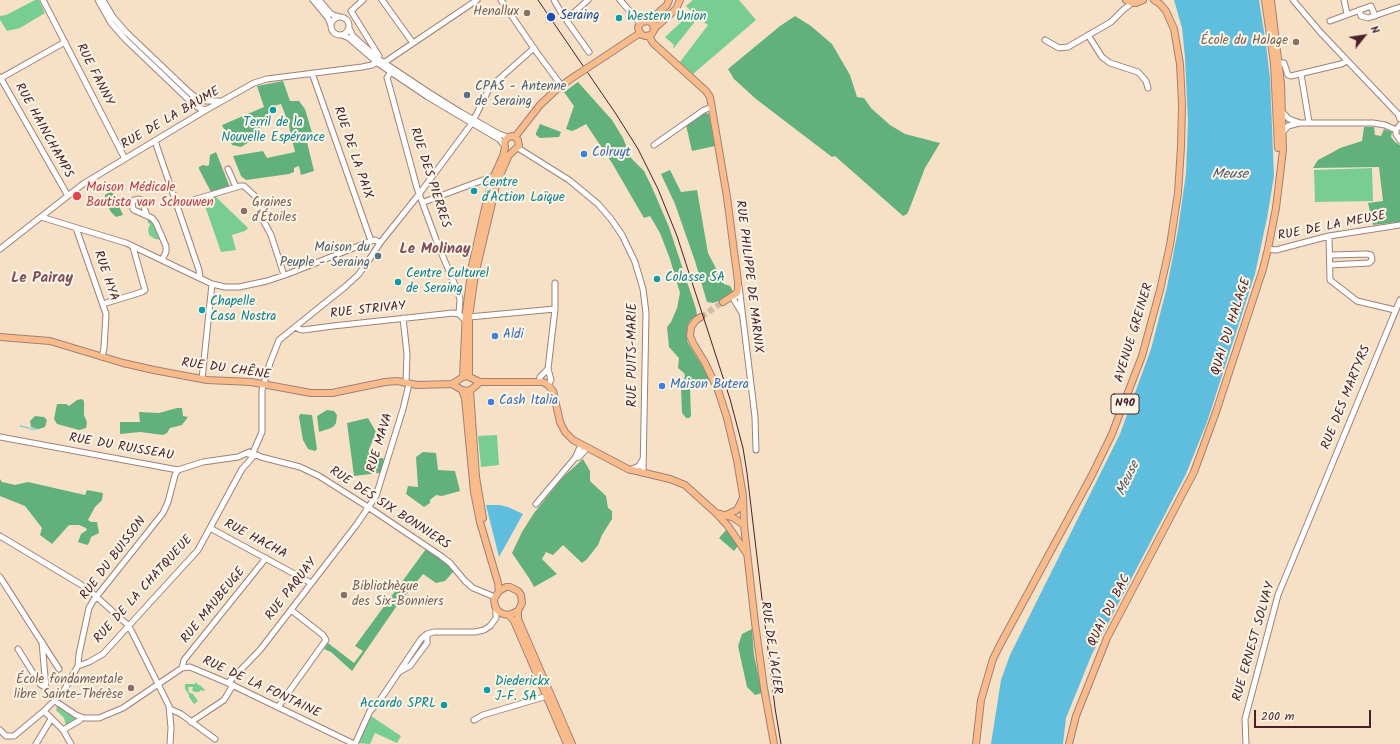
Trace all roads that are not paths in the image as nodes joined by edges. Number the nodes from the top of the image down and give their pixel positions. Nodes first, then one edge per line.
1 (43, 0) edge
2 (98, 0) edge
3 (104, 0) edge
4 (313, 0) edge
5 (319, 0) edge
6 (363, 0) edge
7 (382, 0) edge
8 (477, 0) edge
9 (501, 0) edge
10 (554, 0) edge
11 (588, 0) edge
12 (620, 0) edge
13 (669, 0) edge
14 (680, 0) edge
15 (1143, 0) edge
16 (1154, 0) edge
17 (1265, 0) edge
18 (1271, 0) edge
19 (1293, 0) edge
20 (1344, 0) edge
21 (1370, 0) edge
22 (1127, 1) edge
23 (1371, 6) junction
24 (1400, 7) edge
25 (1359, 10) junction
26 (1347, 14) junction
27 (1375, 16) junction
28 (339, 18) junction
29 (567, 18) junction
30 (649, 21) junction
31 (1330, 21) dead end
32 (640, 23) junction
33 (331, 25) junction
34 (349, 28) junction
35 (654, 30) junction
36 (640, 33) junction
37 (342, 35) junction
38 (1088, 35) junction
39 (649, 36) junction
40 (1045, 40) dead end
41 (65, 42) junction
42 (413, 43) junction
43 (534, 48) junction
44 (589, 52) dead end
45 (1347, 60) junction
46 (380, 61) junction
47 (1279, 63) junction
48 (391, 71) junction
49 (312, 74) junction
50 (1301, 74) junction
51 (0, 77) edge
52 (561, 85) junction
53 (1148, 88) dead end
54 (225, 100) junction
55 (193, 104) junction
56 (712, 107) junction
57 (206, 110) junction
58 (1398, 111) edge
59 (1282, 112) junction
60 (1400, 119) edge
61 (192, 120) junction
62 (473, 121) junction
63 (1309, 122) junction
64 (1300, 123) junction
65 (1398, 127) edge
66 (1282, 132) junction
67 (512, 137) junction
68 (1400, 140) edge
69 (155, 141) junction
70 (654, 145) dead end
71 (505, 146) junction
72 (515, 150) junction
73 (125, 159) junction
74 (1280, 161) junction
75 (228, 168) dead end
76 (494, 176) junction
77 (236, 187) junction
78 (420, 193) junction
79 (68, 196) junction
80 (424, 202) junction
81 (177, 205) junction
82 (147, 216) dead end
83 (41, 218) junction
84 (1400, 225) edge
85 (76, 228) junction
86 (1329, 236) junction
87 (371, 241) junction
88 (380, 243) junction
89 (133, 247) junction
90 (0, 249) edge
91 (1268, 249) junction
92 (1330, 255) junction
93 (162, 260) junction
94 (1330, 265) junction
95 (284, 275) junction
96 (200, 278) junction
97 (555, 283) dead end
98 (212, 284) junction
99 (738, 296) junction
100 (1400, 300) edge
101 (725, 301) joint
102 (103, 304) junction
103 (736, 304) junction
104 (555, 309) junction
105 (1396, 310) junction
106 (459, 314) junction
107 (742, 314) junction
108 (701, 317) tunnel mouth
109 (404, 318) junction
110 (467, 319) junction
111 (296, 327) junction
112 (0, 337) edge
113 (102, 356) junction
114 (548, 369) junction
115 (466, 378) junction
116 (202, 379) junction
117 (480, 382) junction
118 (539, 382) junction
119 (407, 384) junction
120 (452, 384) junction
121 (264, 385) junction
122 (548, 385) junction
123 (461, 389) junction
124 (471, 389) junction
125 (0, 438) edge
126 (584, 446) junction
127 (756, 450) dead end
128 (250, 457) junction
129 (644, 459) junction
130 (178, 470) junction
131 (629, 470) junction
132 (643, 474) junction
133 (1184, 494) joint
134 (743, 496) junction
135 (536, 504) dead end
136 (1315, 505) joint
137 (368, 507) junction
138 (716, 513) junction
139 (726, 515) junction
140 (744, 525) junction
141 (728, 526) junction
142 (210, 528) junction
143 (0, 536) edge
144 (747, 554) junction
145 (266, 558) junction
146 (0, 577) edge
147 (312, 583) junction
148 (506, 587) junction
149 (499, 591) junction
150 (96, 597) junction
151 (495, 597) junction
152 (496, 609) junction
153 (291, 610) junction
154 (518, 611) junction
155 (506, 615) junction
156 (496, 618) junction
157 (129, 626) junction
158 (42, 642) junction
159 (18, 648) dead end
160 (78, 666) junction
161 (182, 668) junction
162 (60, 669) dead end
163 (159, 684) junction
164 (230, 684) junction
165 (46, 688) junction
166 (547, 696) junction
167 (55, 701) junction
168 (278, 707) junction
169 (170, 709) junction
170 (44, 711) junction
171 (51, 719) junction
172 (80, 720) dead end
173 (474, 720) dead end
174 (191, 722) junction
175 (0, 730) edge
176 (63, 730) junction
177 (214, 739) dead end
178 (36, 744) edge
179 (71, 744) edge
180 (170, 744) edge
181 (355, 744) edge
182 (567, 744) edge
183 (572, 744) edge
184 (774, 744) edge
185 (976, 744) edge
186 (1069, 744) edge
187 (1246, 744) edge

1 - 41 street, RUE FANNY
2 - 55 street
3 - 54 street
4 - 33 street
5 - 28 street
6 - 46 street
7 - 42 street
8 - 42 street, RUE DE LA BAUME
9 - 43 street
10 - 29 street
11 - 29 street
12 - 32 street
13 - 30 main road
14 - 35 main road
15 - 22 main road
16 - 185 main road, AVENUE GREINER / N90
17 - 74 main road, QUAI DU HALAGE
18 - 47 main road, QUAI DU HALAGE
19 - 45 street
20 - 26 street
21 - 23 street
22 - 38 street
23 - 25 street
23 - 27 street
24 - 27 street
25 - 26 street
25 - 27 street
26 - 31 street
28 - 33 street
28 - 34 street
29 - 44 street
30 - 32 main road
30 - 35 main road
32 - 36 main road
33 - 37 street
34 - 37 street
34 - 46 street
35 - 39 main road
36 - 39 main road
36 - 52 main road, bridge
37 - 46 street
38 - 40 street
38 - 53 street
39 - 56 main road, RUE PHILIPPE DE MARNIX
41 - 51 street
41 - 73 street, RUE FANNY
42 - 46 street, RUE DE LA BAUME
43 - 52 street
43 - 62 street, RUE DE LA CHATQUEUE
45 - 50 street
45 - 58 street
46 - 48 street
46 - 49 street, RUE DE LA BAUME
46 - 62 street
47 - 50 street
47 - 59 main road, QUAI DU HALAGE
48 - 62 street
48 - 78 street, RUE DES PIERRES
49 - 54 street, RUE DE LA BAUME
49 - 87 street, RUE DE LA PAIX
50 - 63 street
51 - 79 street, RUE HAINCHAMPS
52 - 67 main road
54 - 57 street, RUE DE LA BAUME
55 - 57 street
55 - 61 street
56 - 70 street
56 - 99 main road, RUE PHILIPPE DE MARNIX
57 - 61 street, RUE DE LA BAUME
58 - 60 street
59 - 64 street
59 - 66 main road, QUAI DU HALAGE
61 - 69 street, RUE DE LA BAUME
62 - 67 street
62 - 71 street
62 - 78 street, RUE DE LA CHATQUEUE
63 - 64 street
63 - 65 street
64 - 66 street
65 - 68 street
66 - 74 main road, QUAI DU HALAGE
67 - 71 main road
67 - 72 main road
69 - 73 street, RUE DE LA BAUME
69 - 81 street
71 - 72 main road
71 - 76 main road
72 - 110 main road
72 - 129 street, RUE PUITS-MARIE
73 - 79 street, RUE DE LA BAUME
74 - 91 main road, QUAI DU HALAGE
75 - 77 street
76 - 80 street
76 - 110 main road
77 - 81 street
77 - 95 street
78 - 80 street, RUE DES PIERRES
78 - 88 street, RUE DE LA CHATQUEUE
79 - 83 street, RUE DE LA BAUME
80 - 106 street, RUE DES PIERRES
81 - 96 street
82 - 93 street
83 - 85 street
83 - 90 street, RUE DE LA BAUME
84 - 86 street, RUE DE LA MEUSE
85 - 89 street
85 - 102 street, RUE HYA
86 - 91 street, RUE DE LA MEUSE
86 - 92 street
87 - 88 street
87 - 95 street
88 - 111 street, RUE DE LA CHATQUEUE
89 - 93 street
89 - 102 street
91 - 133 main road, QUAI DU HALAGE
92 - 94 street
92 - 94 street
93 - 96 street
94 - 105 street
95 - 98 street
96 - 98 street
97 - 104 street
98 - 116 street
99 - 101 main road
99 - 103 street
99 - 107 street, RUE PHILIPPE DE MARNIX
100 - 105 street, RUE DES MARTYRS
101 - 103 street
102 - 113 street, RUE HYA
103 - 107 street
104 - 110 street
104 - 114 street
105 - 136 street, RUE DES MARTYRS
106 - 109 street, RUE STRIVAY
106 - 110 street
107 - 127 street, RUE PHILIPPE DE MARNIX
108 - 134 main road, RUE DE L'ACIER
109 - 111 street, RUE STRIVAY
109 - 119 street, RUE MAVA
110 - 115 main road
111 - 121 street, RUE DE LA CHATQUEUE
112 - 113 main road, RUE DU CHÊNE
113 - 116 main road, RUE DU CHÊNE
114 - 118 street
114 - 122 street
115 - 117 main road
115 - 120 main road, RUE DU CHÊNE
115 - 123 main road
115 - 124 main road
116 - 121 main road, RUE DU CHÊNE
117 - 118 main road
117 - 124 main road
118 - 122 main road
119 - 120 main road, RUE DU CHÊNE
119 - 121 main road, RUE DU CHÊNE
119 - 137 street, RUE MAVA
120 - 123 main road, RUE DU CHÊNE
121 - 128 street, RUE DE LA CHATQUEUE
122 - 126 main road
123 - 124 main road, RUE DU CHÊNE
123 - 149 main road
124 - 148 main road
125 - 130 street, RUE DU RUISSEAU
126 - 131 main road
126 - 135 street
128 - 130 street, RUE DU RUISSEAU
128 - 137 street, RUE DES SIX BONNIERS
128 - 142 street, RUE DE LA CHATQUEUE
129 - 131 street
129 - 132 street, RUE PUITS-MARIE
130 - 150 street, RUE DU BUISSON
131 - 132 main road
132 - 138 main road
133 - 186 main road, QUAI DU BAC
134 - 139 main road
134 - 140 main road, RUE DE L'ACIER
136 - 187 street, RUE ERNEST SOLVAY
137 - 147 street, RUE PAQUAY
137 - 151 street, RUE DES SIX BONNIERS
138 - 139 main road
138 - 141 main road
139 - 140 main road
140 - 141 main road
140 - 144 main road, RUE DE L'ACIER
141 - 144 main road
142 - 145 street, RUE HACHA
142 - 157 street, RUE DE LA CHATQUEUE
143 - 150 street
144 - 184 main road, RUE DE L'ACIER
145 - 147 street, RUE HACHA
145 - 161 street, RUE MAUBEUGE
146 - 158 street
147 - 153 street, RUE PAQUAY
148 - 149 main road
148 - 154 main road
149 - 151 main road
150 - 157 street
150 - 160 street, RUE DU BUISSON
151 - 152 main road
152 - 155 main road
152 - 156 street
153 - 164 street, RUE PAQUAY
153 - 168 street
154 - 155 main road
154 - 183 main road
155 - 156 street
155 - 166 main road
156 - 181 street
157 - 160 street, RUE DE LA CHATQUEUE
157 - 163 street
158 - 162 street
158 - 165 street
159 - 165 street
160 - 167 street
161 - 163 street, RUE DE LA FONTAINE
161 - 164 street, RUE DE LA FONTAINE
163 - 167 street, RUE DE LA FONTAINE
163 - 169 street
164 - 168 street, RUE DE LA FONTAINE
164 - 174 street, RUE PAQUAY
165 - 167 street
166 - 173 street
166 - 182 main road
167 - 170 street
168 - 181 street, RUE DE LA FONTAINE
169 - 174 street
169 - 180 street
170 - 171 street
170 - 175 street
171 - 176 street
171 - 178 street
172 - 176 street
174 - 177 street
176 - 179 street

